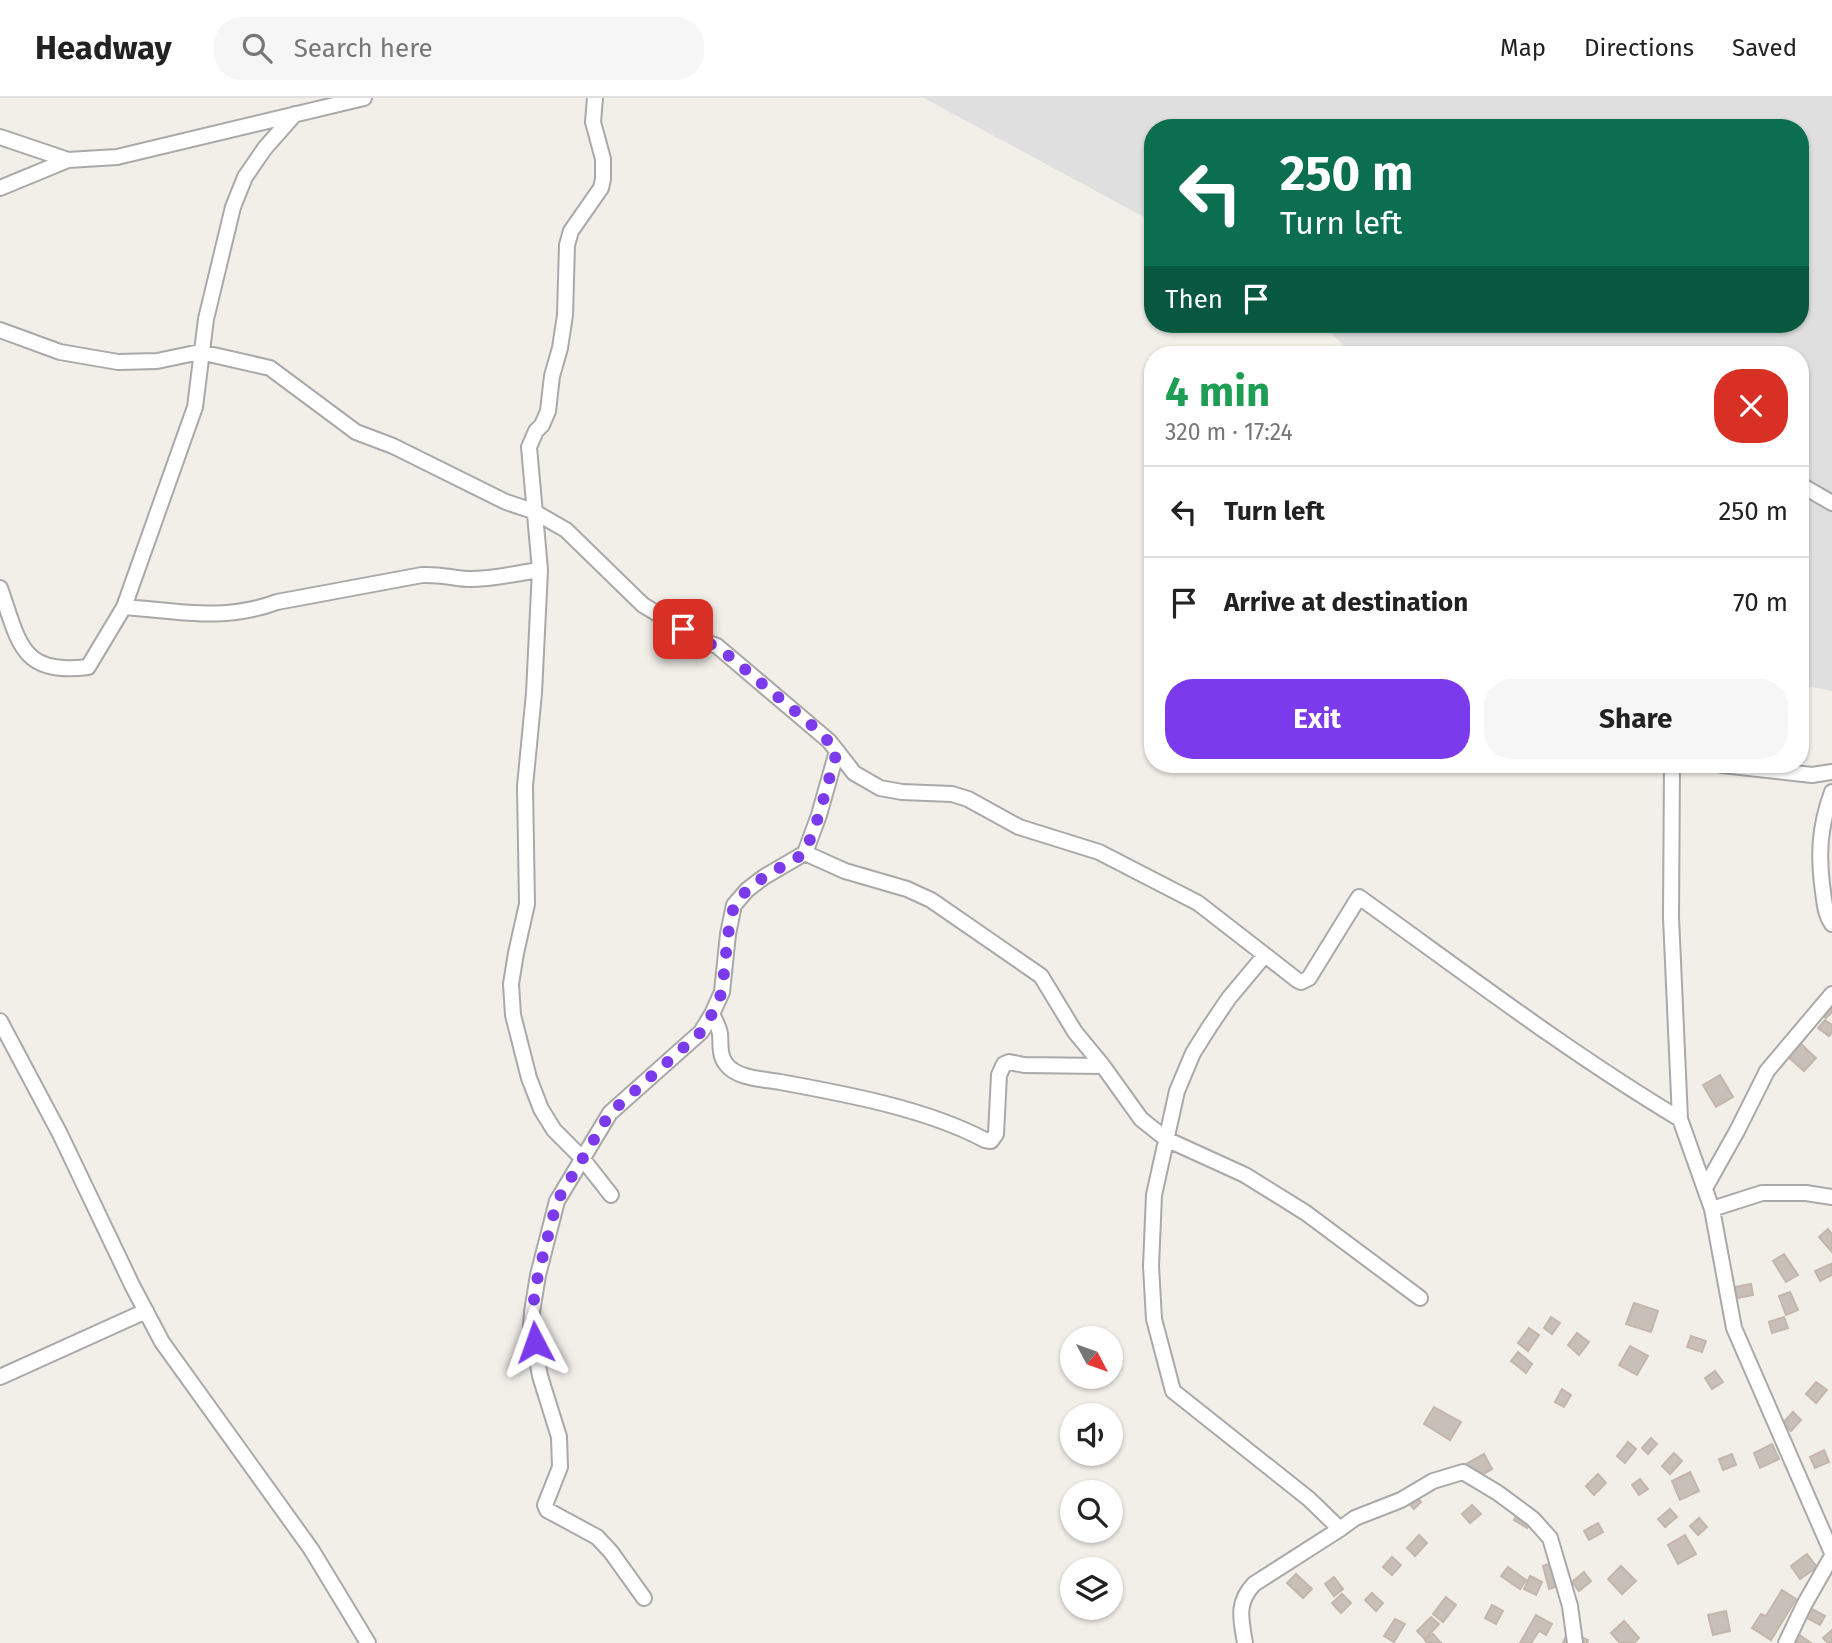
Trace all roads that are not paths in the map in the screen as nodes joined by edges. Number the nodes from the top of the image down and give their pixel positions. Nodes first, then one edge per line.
1 (364, 98) edge
2 (595, 98) edge
3 (295, 114) junction
4 (0, 137) edge
5 (68, 160) junction
6 (0, 188) edge
7 (0, 330) edge
8 (200, 352) junction
9 (1809, 490) edge
10 (1832, 503) edge
11 (533, 511) junction
12 (540, 570) junction
13 (0, 588) edge
14 (124, 607) junction
15 (837, 751) junction
16 (1832, 772) edge
17 (1672, 773) edge
18 (1794, 773) edge
19 (1832, 792) edge
20 (805, 853) junction
21 (1832, 925) edge
22 (1265, 955) junction
23 (1832, 994) edge
24 (712, 1014) junction
25 (0, 1021) edge
26 (1103, 1066) junction
27 (1680, 1119) junction
28 (1166, 1139) junction
29 (582, 1158) junction
30 (1705, 1188) junction
31 (611, 1195) dead end
32 (1832, 1197) edge
33 (1712, 1209) junction
34 (1420, 1298) dead end
35 (146, 1311) junction
36 (0, 1377) edge
37 (1340, 1529) junction
38 (1832, 1555) edge
39 (644, 1598) dead end
40 (366, 1642) edge
41 (1245, 1643) edge
42 (1575, 1643) edge
43 (1786, 1643) edge

1 - 3 street
2 - 11 street
3 - 5 street
3 - 8 street
4 - 5 street
5 - 6 street
7 - 8 street
8 - 11 street
8 - 14 street
9 - 10 street
11 - 12 street
11 - 15 street
12 - 14 street
12 - 29 street
13 - 14 street
15 - 20 street
15 - 22 street
16 - 18 street
17 - 27 street
19 - 21 street
20 - 24 street
20 - 26 street
22 - 27 street
22 - 28 street
23 - 30 street
24 - 26 street
24 - 29 street
25 - 35 street
26 - 28 street
27 - 30 street
28 - 34 street
28 - 37 street
29 - 31 street
29 - 39 street
30 - 33 street
32 - 33 street
33 - 38 street
35 - 36 street
35 - 40 street
37 - 41 street
37 - 42 street
38 - 43 street

